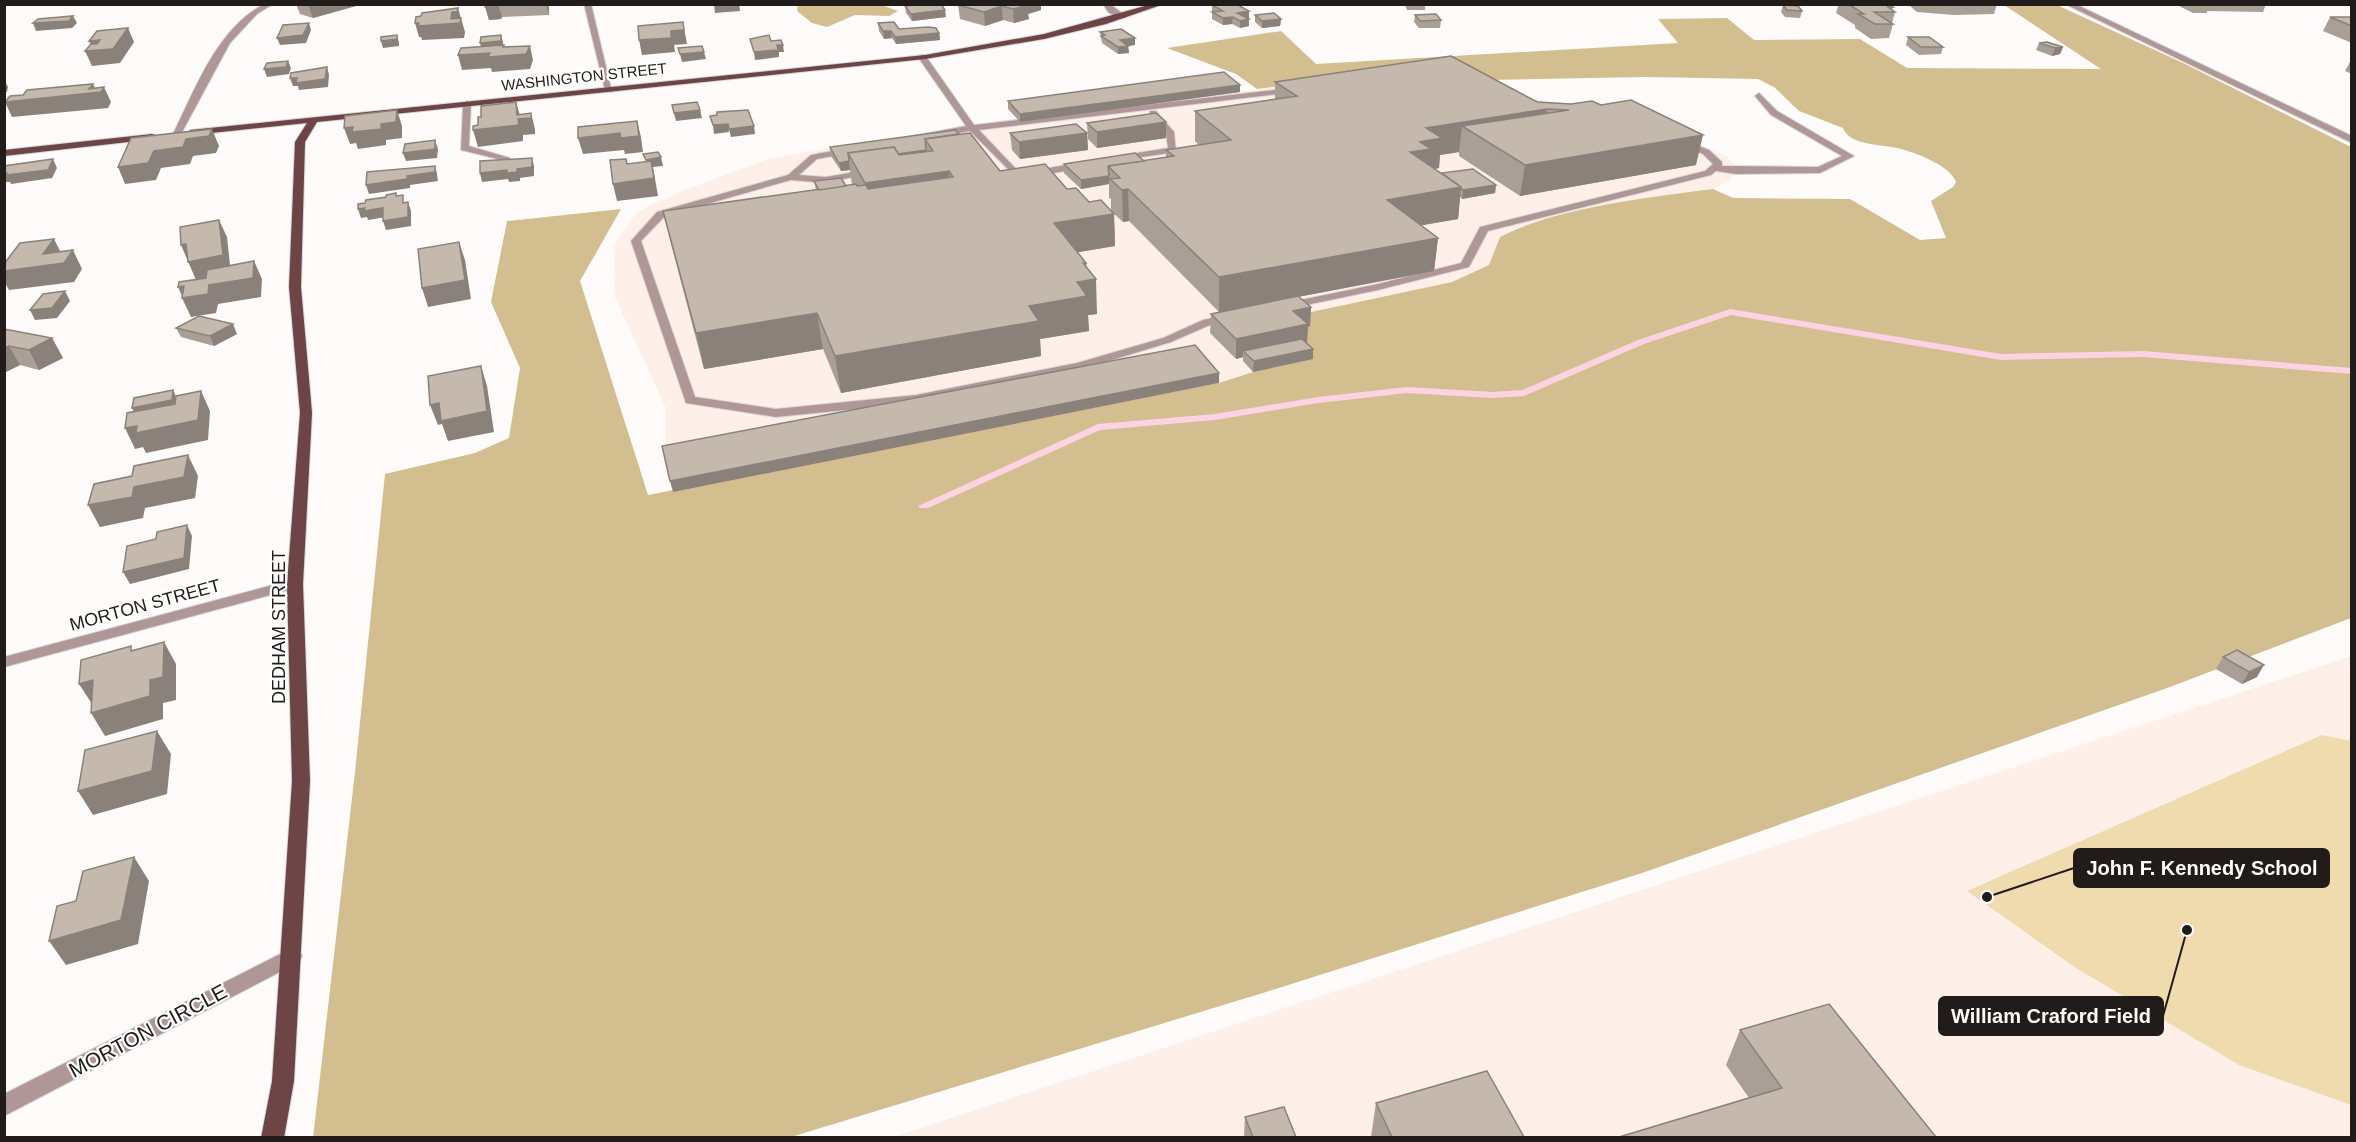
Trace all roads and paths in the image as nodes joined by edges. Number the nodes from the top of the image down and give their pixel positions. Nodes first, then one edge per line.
1 (270, 4) edge
2 (587, 4) edge
3 (1106, 4) edge
4 (1161, 4) edge
5 (2068, 4) edge
6 (1123, 17) junction
7 (922, 57) junction
8 (609, 90) junction
9 (1759, 96) dead end
10 (467, 104) junction
11 (1148, 108) junction
12 (314, 119) junction
13 (972, 128) junction
14 (177, 134) junction
15 (2352, 140) edge
16 (996, 152) junction
17 (4, 153) edge
18 (984, 154) edge
19 (507, 160) edge
20 (1107, 161) edge
21 (1095, 163) edge
22 (1714, 168) junction
23 (883, 170) edge
24 (791, 177) junction
25 (295, 584) junction
26 (4, 662) edge
27 (292, 956) junction
28 (4, 1106) edge
29 (272, 1137) edge

1 - 14 street
2 - 8 street
3 - 6 street
4 - 6 main road, WASHINGTON STREET
5 - 15 street
6 - 7 main road, WASHINGTON STREET
7 - 8 main road, WASHINGTON STREET
7 - 13 street
8 - 10 main road, WASHINGTON STREET
9 - 22 street
10 - 12 main road, WASHINGTON STREET
10 - 19 street
11 - 13 street
11 - 20 street
11 - 22 street
12 - 14 main road, WASHINGTON STREET
12 - 25 main road, DEDHAM STREET
13 - 16 street
13 - 24 street
14 - 17 main road, WASHINGTON STREET
16 - 18 street
16 - 21 street
22 - 24 street
23 - 24 street
25 - 26 street, MORTON STREET
25 - 27 main road, DEDHAM STREET
27 - 28 street, MORTON CIRCLE
27 - 29 main road, DEDHAM STREET

